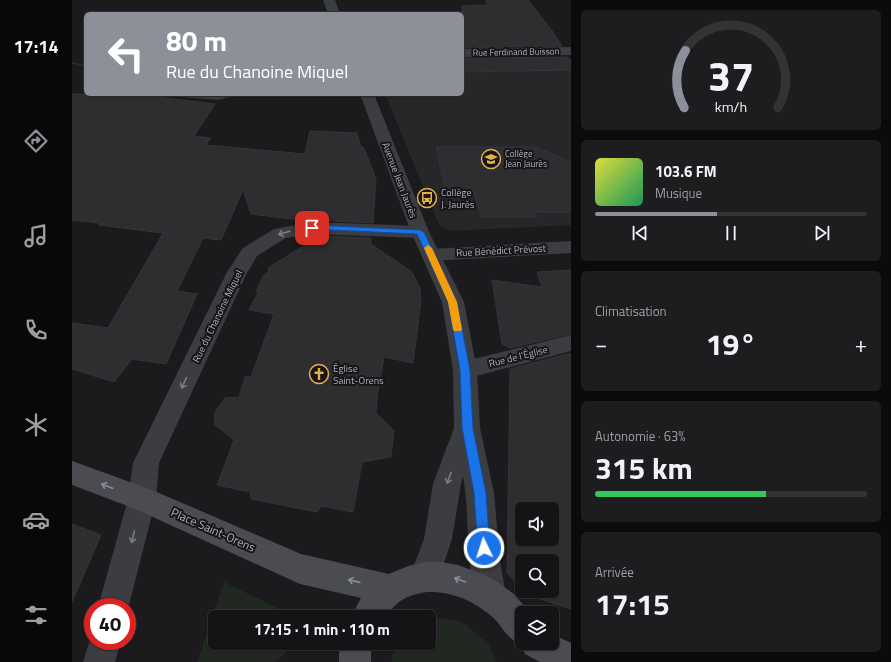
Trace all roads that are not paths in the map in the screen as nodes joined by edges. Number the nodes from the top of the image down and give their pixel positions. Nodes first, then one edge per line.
1 (329, 0) edge
2 (333, 12) edge
3 (571, 51) edge
4 (464, 53) edge
5 (212, 96) edge
6 (223, 96) edge
7 (368, 96) edge
8 (420, 232) junction
9 (571, 247) edge
10 (431, 255) junction
11 (571, 343) edge
12 (465, 370) junction
13 (468, 428) junction
14 (72, 473) edge
15 (142, 499) junction
16 (426, 576) junction
17 (392, 590) junction
18 (491, 596) junction
19 (116, 598) edge
20 (372, 610) edge
21 (515, 621) edge
22 (102, 650) edge
23 (356, 650) edge
24 (531, 650) edge
25 (550, 650) edge
26 (571, 660) edge
27 (99, 662) edge
28 (355, 662) edge
29 (536, 662) edge

1 - 2 street
3 - 4 street, Rue Ferdinand Buisson
5 - 6 lane
7 - 8 street, Avenue Jean Jaurès
8 - 10 street, Avenue Jean Jaurès
8 -> 15 street, Rue du Chanoine Miquel
9 - 10 street, Rue Bénédict Prévost
10 - 12 street, Avenue Jean Jaurès
11 - 12 street, Rue de l'Église
12 - 13 street, Avenue Jean Jaurès
13 -> 16 street, Avenue Jean Jaurès
13 - 18 street, Avenue Jean Jaurès
15 -> 14 main road, Place Saint-Orens
17 -> 15 main road, Place Saint-Orens
15 -> 19 street
16 - 17 main road
18 -> 16 main road
17 - 20 main road
18 - 21 main road
22 - 27 street
23 - 28 main road
24 - 29 main road
25 - 26 main road

